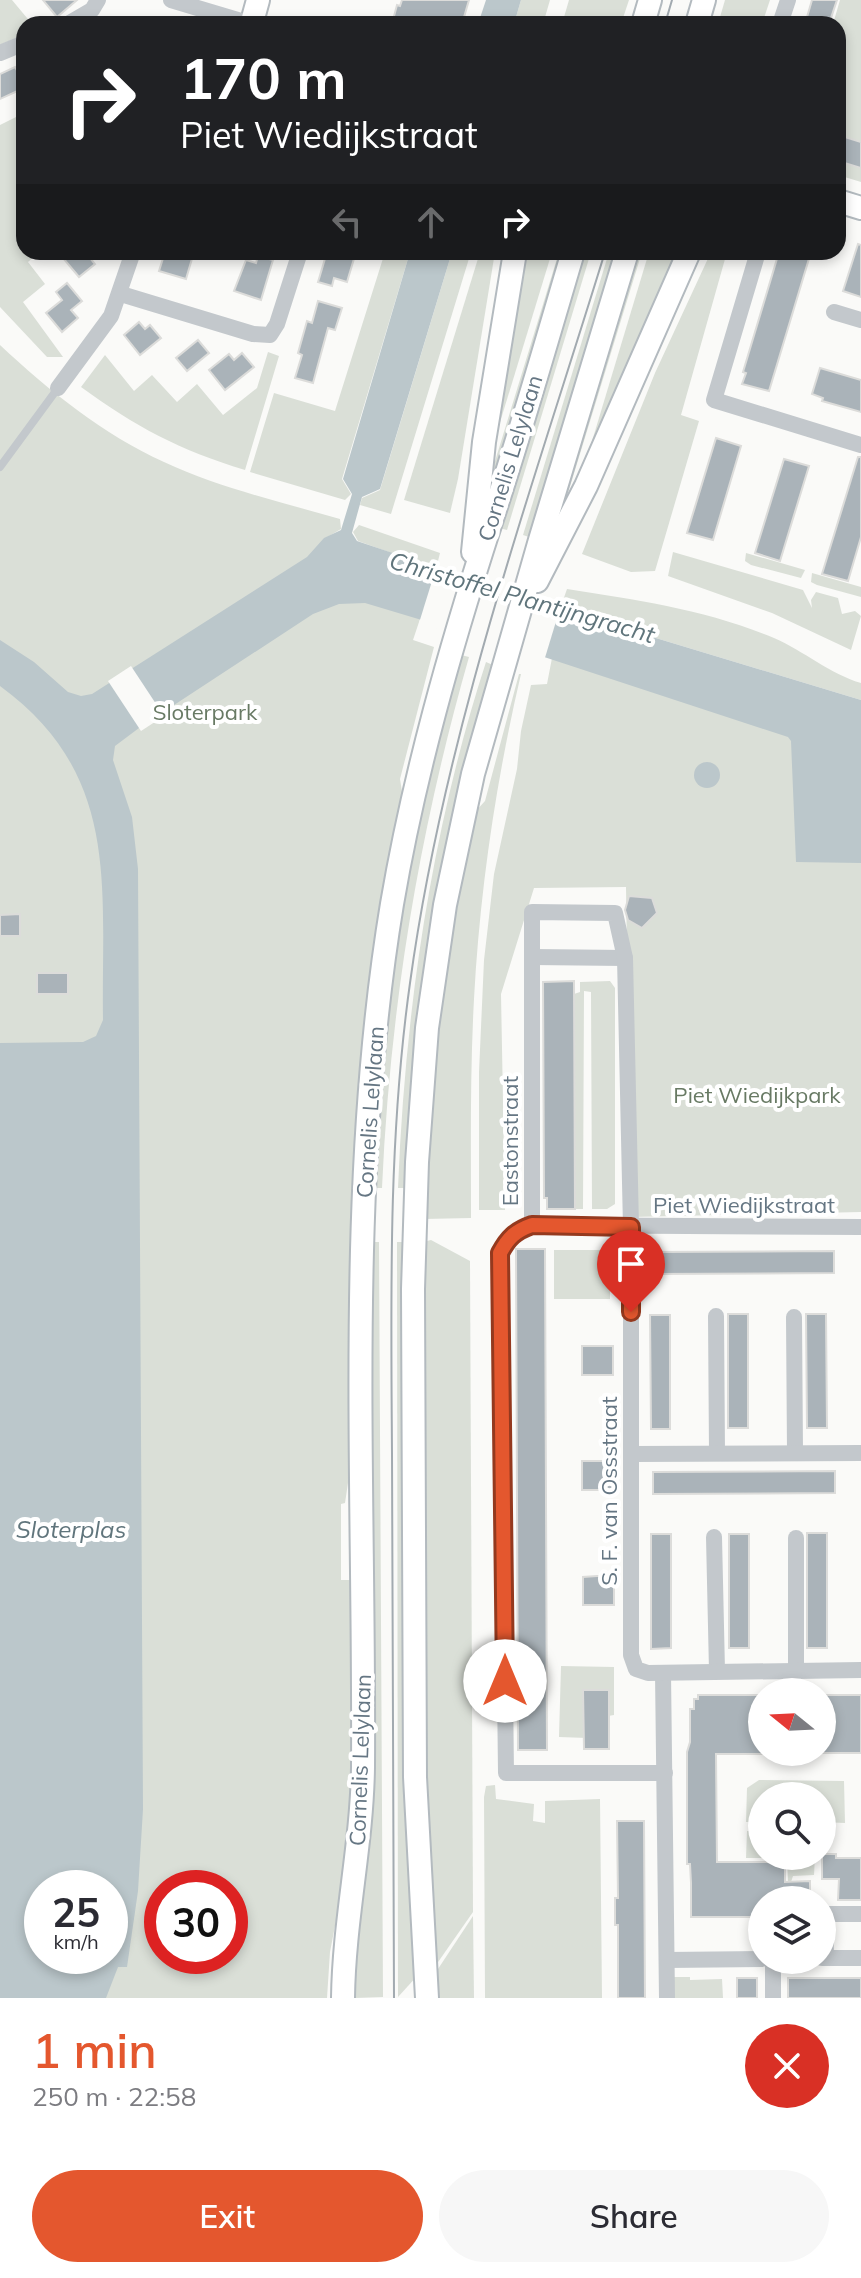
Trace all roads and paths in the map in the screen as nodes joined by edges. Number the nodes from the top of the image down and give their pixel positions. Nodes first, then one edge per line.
1 (98, 0) edge
2 (171, 0) edge
3 (82, 16) edge
4 (228, 16) edge
5 (131, 260) edge
6 (297, 260) edge
7 (514, 260) edge
8 (570, 260) edge
9 (625, 260) edge
10 (685, 260) edge
11 (756, 260) edge
12 (121, 294) junction
13 (834, 312) dead end
14 (861, 320) edge
15 (58, 388) joint
16 (861, 445) edge
17 (0, 467) edge
18 (482, 522) junction
19 (548, 543) junction
20 (532, 957) junction
21 (625, 958) junction
22 (532, 1225) junction
23 (631, 1227) junction
24 (861, 1227) edge
25 (716, 1316) dead end
26 (794, 1317) dead end
27 (795, 1452) junction
28 (717, 1453) junction
29 (861, 1453) edge
30 (632, 1454) junction
31 (714, 1537) dead end
32 (796, 1538) dead end
33 (861, 1670) edge
34 (717, 1671) junction
35 (796, 1671) junction
36 (663, 1673) junction
37 (665, 1773) junction
38 (836, 1914) edge
39 (861, 1914) edge
40 (836, 1958) edge
41 (861, 1958) edge
42 (748, 1959) edge
43 (667, 1960) junction
44 (773, 1974) edge
45 (343, 1998) edge
46 (427, 1998) edge
47 (667, 1998) edge
48 (773, 1998) edge

1 - 3 street
2 - 4 street
5 - 12 street
6 - 12 street
7 - 18 main road
8 - 18 main road, Cornelis Lelylaan
9 - 19 main road
10 - 19 main road
11 - 16 street
12 - 15 street
13 - 14 street
15 - 17 lane
18 - 45 main road, Cornelis Lelylaan
19 - 46 main road
20 - 21 street
20 - 21 street, Eastonstraat
20 - 22 street, Eastonstraat
21 - 23 street, S. F. van Ossstraat
22 - 23 street, Piet Wiedijkstraat
22 - 37 street, Eastonstraat
23 - 24 street, Piet Wiedijkstraat
23 - 30 street, S. F. van Ossstraat
25 - 28 street
26 - 27 street
27 - 28 street
27 - 29 street
28 - 30 street
30 - 36 street, S. F. van Ossstraat
31 - 34 street
32 - 35 street
33 - 35 street
34 - 35 street
34 - 36 street
36 - 37 street
37 - 43 street
38 - 39 street
40 - 41 street
42 - 43 street
43 - 47 street
44 - 48 street

